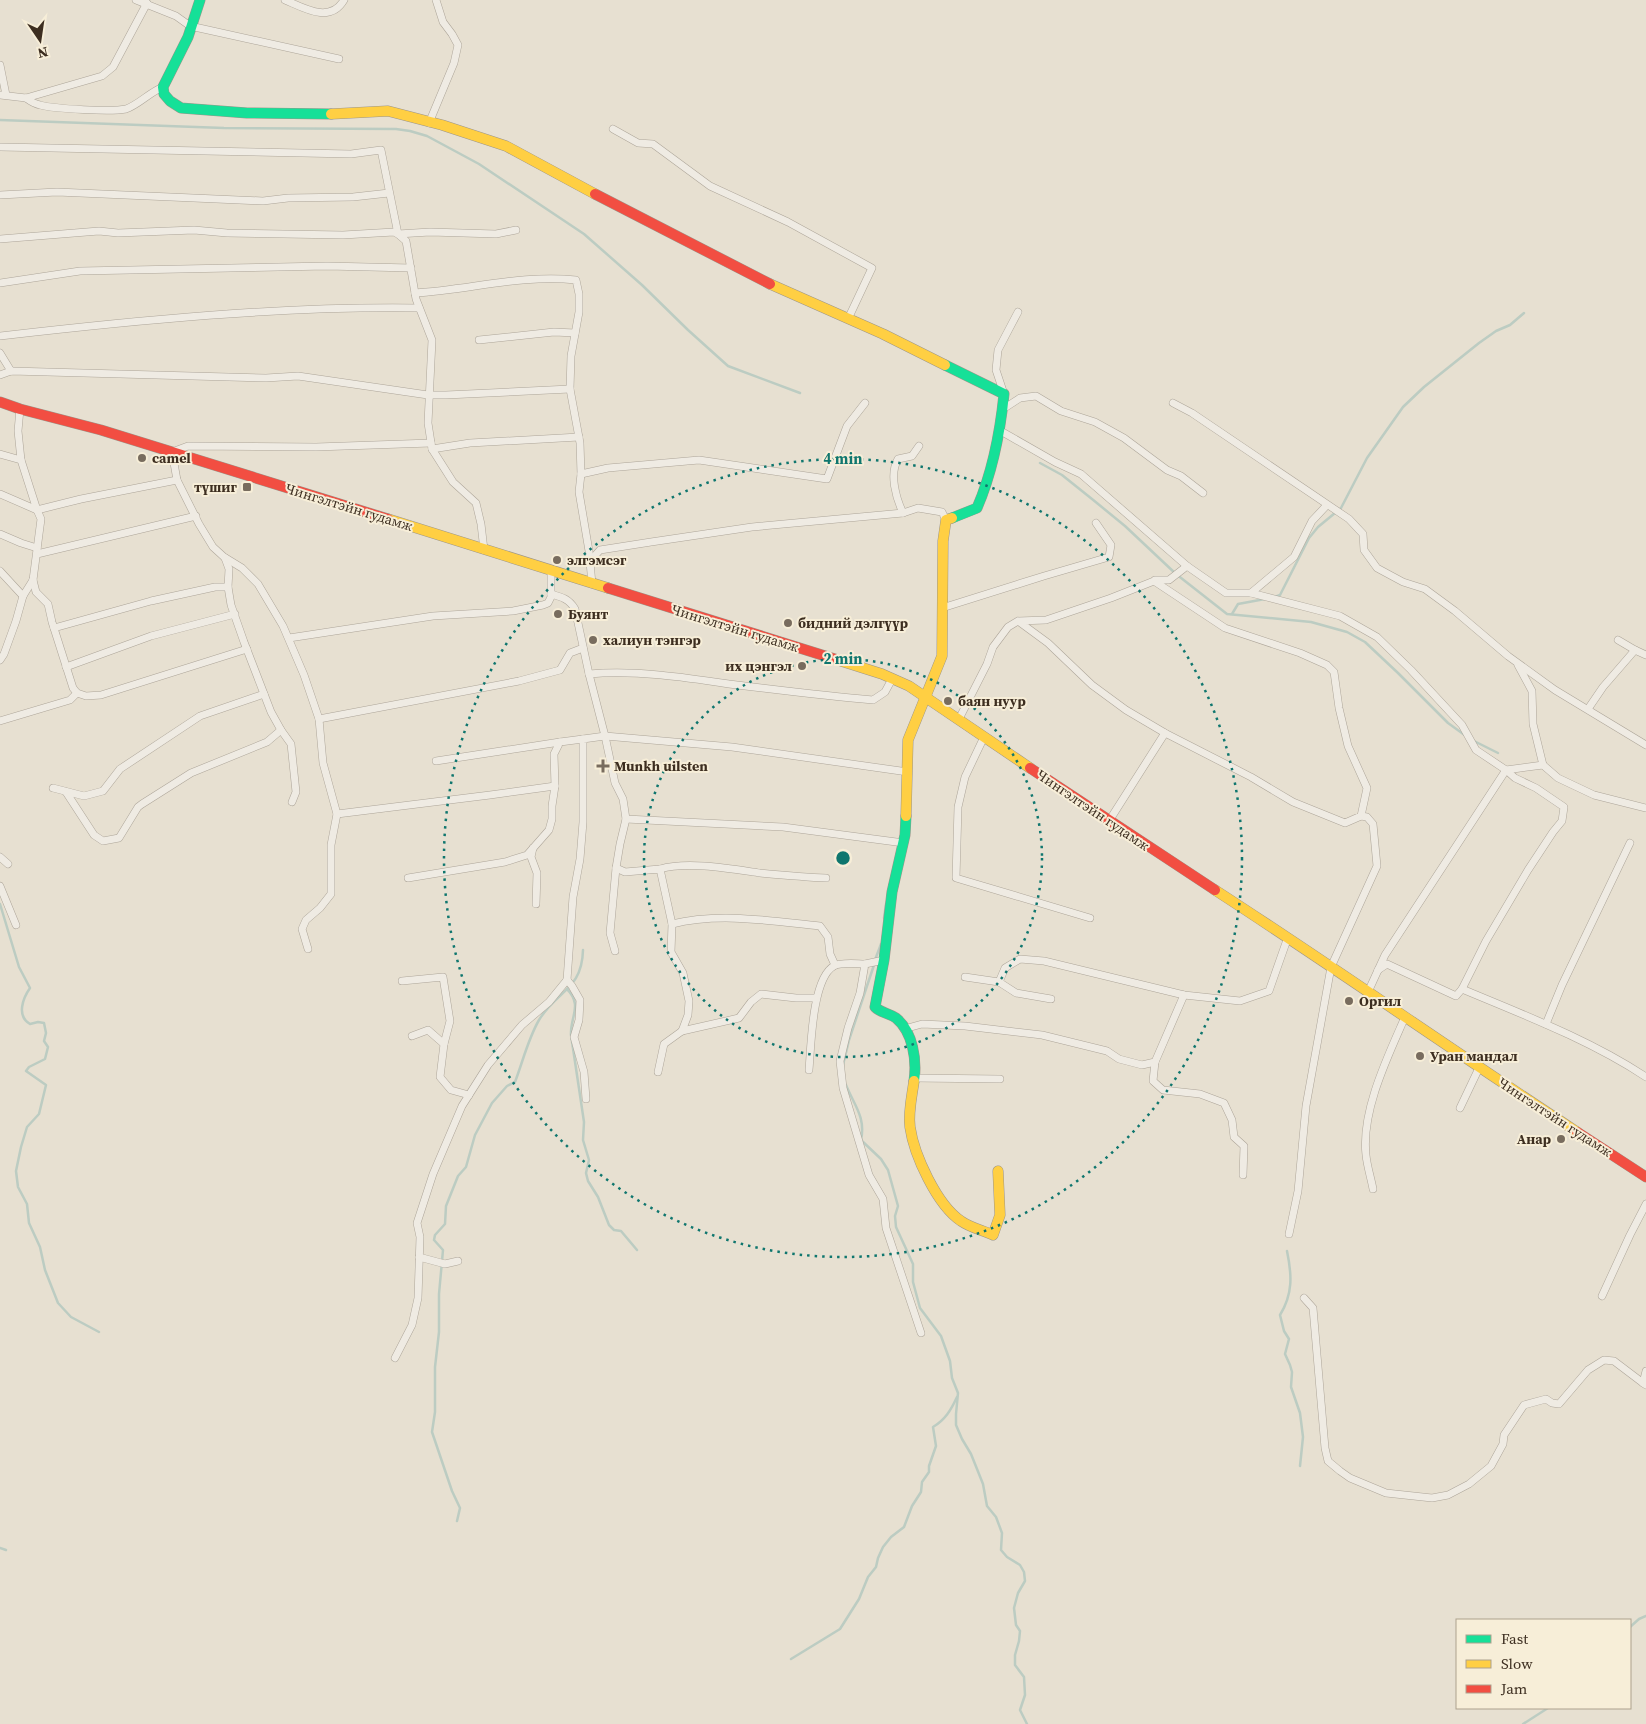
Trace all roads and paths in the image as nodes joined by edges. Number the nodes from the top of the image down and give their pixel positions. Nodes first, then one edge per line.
1 (136, 0) edge
2 (200, 0) edge
3 (285, 0) edge
4 (344, 0) edge
5 (436, 0) edge
6 (147, 3) junction
7 (190, 26) junction
8 (340, 59) dead end
9 (0, 64) edge
10 (163, 87) junction
11 (3, 95) edge
12 (26, 98) junction
13 (429, 123) junction
14 (614, 128) dead end
15 (0, 147) edge
16 (389, 193) junction
17 (0, 195) edge
18 (516, 230) dead end
19 (398, 234) junction
20 (0, 239) edge
21 (411, 268) junction
22 (0, 283) edge
23 (415, 293) junction
24 (419, 308) junction
25 (1018, 312) dead end
26 (848, 319) junction
27 (576, 333) junction
28 (0, 336) edge
29 (479, 340) dead end
30 (0, 353) edge
31 (11, 371) junction
32 (0, 375) edge
33 (570, 389) junction
34 (1004, 394) junction
35 (428, 395) junction
36 (0, 402) edge
37 (865, 403) dead end
38 (1173, 403) dead end
39 (20, 409) junction
40 (1002, 410) junction
41 (999, 430) junction
42 (579, 437) junction
43 (432, 446) junction
44 (919, 446) dead end
45 (172, 452) junction
46 (0, 454) edge
47 (21, 460) junction
48 (581, 474) junction
49 (177, 480) junction
50 (1203, 493) dead end
51 (0, 494) edge
52 (1327, 505) junction
53 (36, 510) junction
54 (903, 513) junction
55 (196, 516) junction
56 (946, 520) junction
57 (1096, 523) dead end
58 (0, 534) edge
59 (484, 550) junction
60 (37, 551) junction
61 (224, 557) junction
62 (590, 561) junction
63 (1187, 566) junction
64 (551, 570) junction
65 (0, 571) edge
66 (33, 580) junction
67 (1154, 580) junction
68 (592, 584) junction
69 (228, 588) junction
70 (1250, 593) junction
71 (551, 594) junction
72 (23, 596) junction
73 (942, 608) junction
74 (235, 614) junction
75 (1018, 621) junction
76 (54, 628) junction
77 (289, 638) junction
78 (1618, 640) dead end
79 (583, 648) junction
80 (247, 649) junction
81 (1635, 650) junction
82 (1646, 655) edge
83 (0, 660) edge
84 (1517, 663) junction
85 (66, 667) junction
86 (589, 674) junction
87 (892, 678) junction
88 (77, 693) junction
89 (264, 694) junction
90 (926, 697) junction
91 (1588, 709) junction
92 (319, 719) junction
93 (958, 719) junction
94 (0, 721) edge
95 (281, 730) junction
96 (1165, 734) junction
97 (605, 736) junction
98 (984, 737) junction
99 (583, 739) junction
100 (560, 742) junction
101 (1646, 745) edge
102 (436, 761) dead end
103 (1543, 765) junction
104 (1506, 770) junction
105 (908, 772) junction
106 (554, 786) junction
107 (53, 788) dead end
108 (66, 792) junction
109 (292, 802) dead end
110 (1646, 808) edge
111 (337, 814) junction
112 (1361, 816) junction
113 (626, 818) junction
114 (1109, 821) junction
115 (904, 843) junction
116 (1630, 843) dead end
117 (534, 848) junction
118 (0, 857) edge
119 (8, 864) dead end
120 (616, 868) junction
121 (660, 869) junction
122 (408, 878) dead end
123 (826, 878) dead end
124 (0, 886) edge
125 (536, 904) dead end
126 (1090, 918) dead end
127 (672, 924) junction
128 (16, 925) dead end
129 (1288, 937) junction
130 (308, 949) dead end
131 (614, 951) dead end
132 (884, 960) junction
133 (865, 964) junction
134 (835, 965) junction
135 (1331, 967) junction
136 (1378, 970) junction
137 (965, 977) dead end
138 (567, 980) junction
139 (402, 981) dead end
140 (999, 982) junction
141 (1462, 989) junction
142 (1368, 992) junction
143 (1184, 995) junction
144 (816, 998) junction
145 (1051, 999) dead end
146 (1405, 1017) junction
147 (1546, 1024) junction
148 (904, 1029) junction
149 (682, 1031) junction
150 (412, 1036) dead end
151 (444, 1044) junction
152 (1155, 1062) junction
153 (1479, 1068) junction
154 (809, 1070) dead end
155 (658, 1072) dead end
156 (1645, 1074) edge
157 (914, 1078) junction
158 (1000, 1080) dead end
159 (469, 1095) junction
160 (586, 1098) dead end
161 (1460, 1108) dead end
162 (998, 1171) dead end
163 (1243, 1175) dead end
164 (1646, 1177) edge
165 (1373, 1189) dead end
166 (1646, 1204) edge
167 (1289, 1234) dead end
168 (419, 1257) junction
169 (458, 1261) dead end
170 (1602, 1296) dead end
171 (1304, 1298) dead end
172 (921, 1333) dead end
173 (395, 1358) dead end
174 (1646, 1371) edge
175 (1644, 1384) edge

1 - 6 street
2 - 7 street
3 - 4 street
5 - 13 street
6 - 7 street
6 - 12 street
7 - 8 street
7 - 10 street
9 - 11 street
10 - 12 street
10 - 13 street
11 - 12 street
13 - 26 street
14 - 26 street
15 - 16 street
16 - 17 street
16 - 19 street
18 - 19 street
19 - 20 street
19 - 21 street
21 - 22 street
21 - 23 street
23 - 24 street
23 - 27 street
24 - 28 street
24 - 35 street
25 - 34 street
26 - 34 street
27 - 29 street
27 - 33 street
30 - 31 street
31 - 32 street
31 - 35 street
33 - 35 street
33 - 42 street
34 - 40 street
35 - 43 street
36 - 39 street, Чингэлтэйн гудамж
37 - 48 street
38 - 52 street
39 - 45 street, Чингэлтэйн гудамж
39 - 47 street
40 - 41 street
40 - 50 street
41 - 56 street
41 - 63 street
42 - 43 street
42 - 48 street
43 - 45 street
43 - 59 street
44 - 54 street
45 - 49 street
45 - 59 street, Чингэлтэйн гудамж
46 - 47 street
47 - 53 street
48 - 62 street
49 - 53 street
49 - 55 street
51 - 53 street
52 - 70 street
52 - 84 street
53 - 60 street
54 - 56 street
54 - 62 street
55 - 60 street
55 - 61 street
56 - 73 street
57 - 73 street
58 - 60 street
59 - 64 street, Чингэлтэйн гудамж
60 - 66 street
61 - 69 street
61 - 77 street
62 - 68 street
63 - 67 street
63 - 70 street
64 - 68 street, Чингэлтэйн гудамж
64 - 71 street
65 - 72 street
66 - 72 street
66 - 76 street
67 - 75 street
67 - 112 street
68 - 87 street, Чингэлтэйн гудамж
69 - 74 street
69 - 76 street
70 - 104 street
71 - 77 street
71 - 79 street
72 - 83 street
73 - 90 street
74 - 80 street
74 - 85 street
75 - 93 street
75 - 96 street
76 - 85 street
77 - 92 street
78 - 81 street
79 - 86 street
79 - 92 street
80 - 88 street
80 - 89 street
81 - 82 street
81 - 91 street
84 - 91 street
84 - 103 street
85 - 88 street
86 - 87 street
86 - 97 street
87 - 90 street, Чингэлтэйн гудамж
88 - 94 street
89 - 95 street
89 - 108 street
90 - 93 street, Чингэлтэйн гудамж
90 - 105 street
91 - 101 street
92 - 111 street
93 - 98 street, Чингэлтэйн гудамж
95 - 108 street
95 - 109 street
96 - 112 street
96 - 114 street
97 - 99 street
97 - 105 street
97 - 113 street
98 - 114 street, Чингэлтэйн гудамж
98 - 126 street
99 - 100 street
99 - 138 street
100 - 102 street
100 - 106 street
103 - 104 street
103 - 110 street
104 - 136 street
104 - 141 street
105 - 115 street
106 - 111 street
106 - 117 street
107 - 108 street
111 - 130 street
112 - 135 street
113 - 115 street
113 - 120 street
114 - 129 street, Чингэлтэйн гудамж
115 - 132 street
116 - 147 street
117 - 122 street
117 - 125 street
118 - 119 street
120 - 121 street
120 - 131 street
121 - 123 street
121 - 127 street
124 - 128 street
127 - 134 street
127 - 149 street
129 - 135 street, Чингэлтэйн гудамж
129 - 143 street
132 - 133 street
132 - 148 street
133 - 134 street
133 - 172 street
134 - 144 street
135 - 142 street, Чингэлтэйн гудамж
135 - 167 street
136 - 141 street
136 - 142 street
137 - 140 street
138 - 159 street
138 - 160 street
139 - 151 street
140 - 143 street
140 - 145 street
141 - 147 street
142 - 146 street, Чингэлтэйн гудамж
143 - 152 street
144 - 149 street
144 - 154 street
146 - 153 street, Чингэлтэйн гудамж
146 - 165 street
147 - 156 street
148 - 152 street
148 - 157 street
149 - 155 street
150 - 151 street
151 - 159 street
152 - 163 street
153 - 161 street
153 - 164 street, Чингэлтэйн гудамж
157 - 158 street
157 - 162 street
159 - 168 street
166 - 170 street
168 - 169 street
168 - 173 street
171 - 175 street
174 - 175 street

